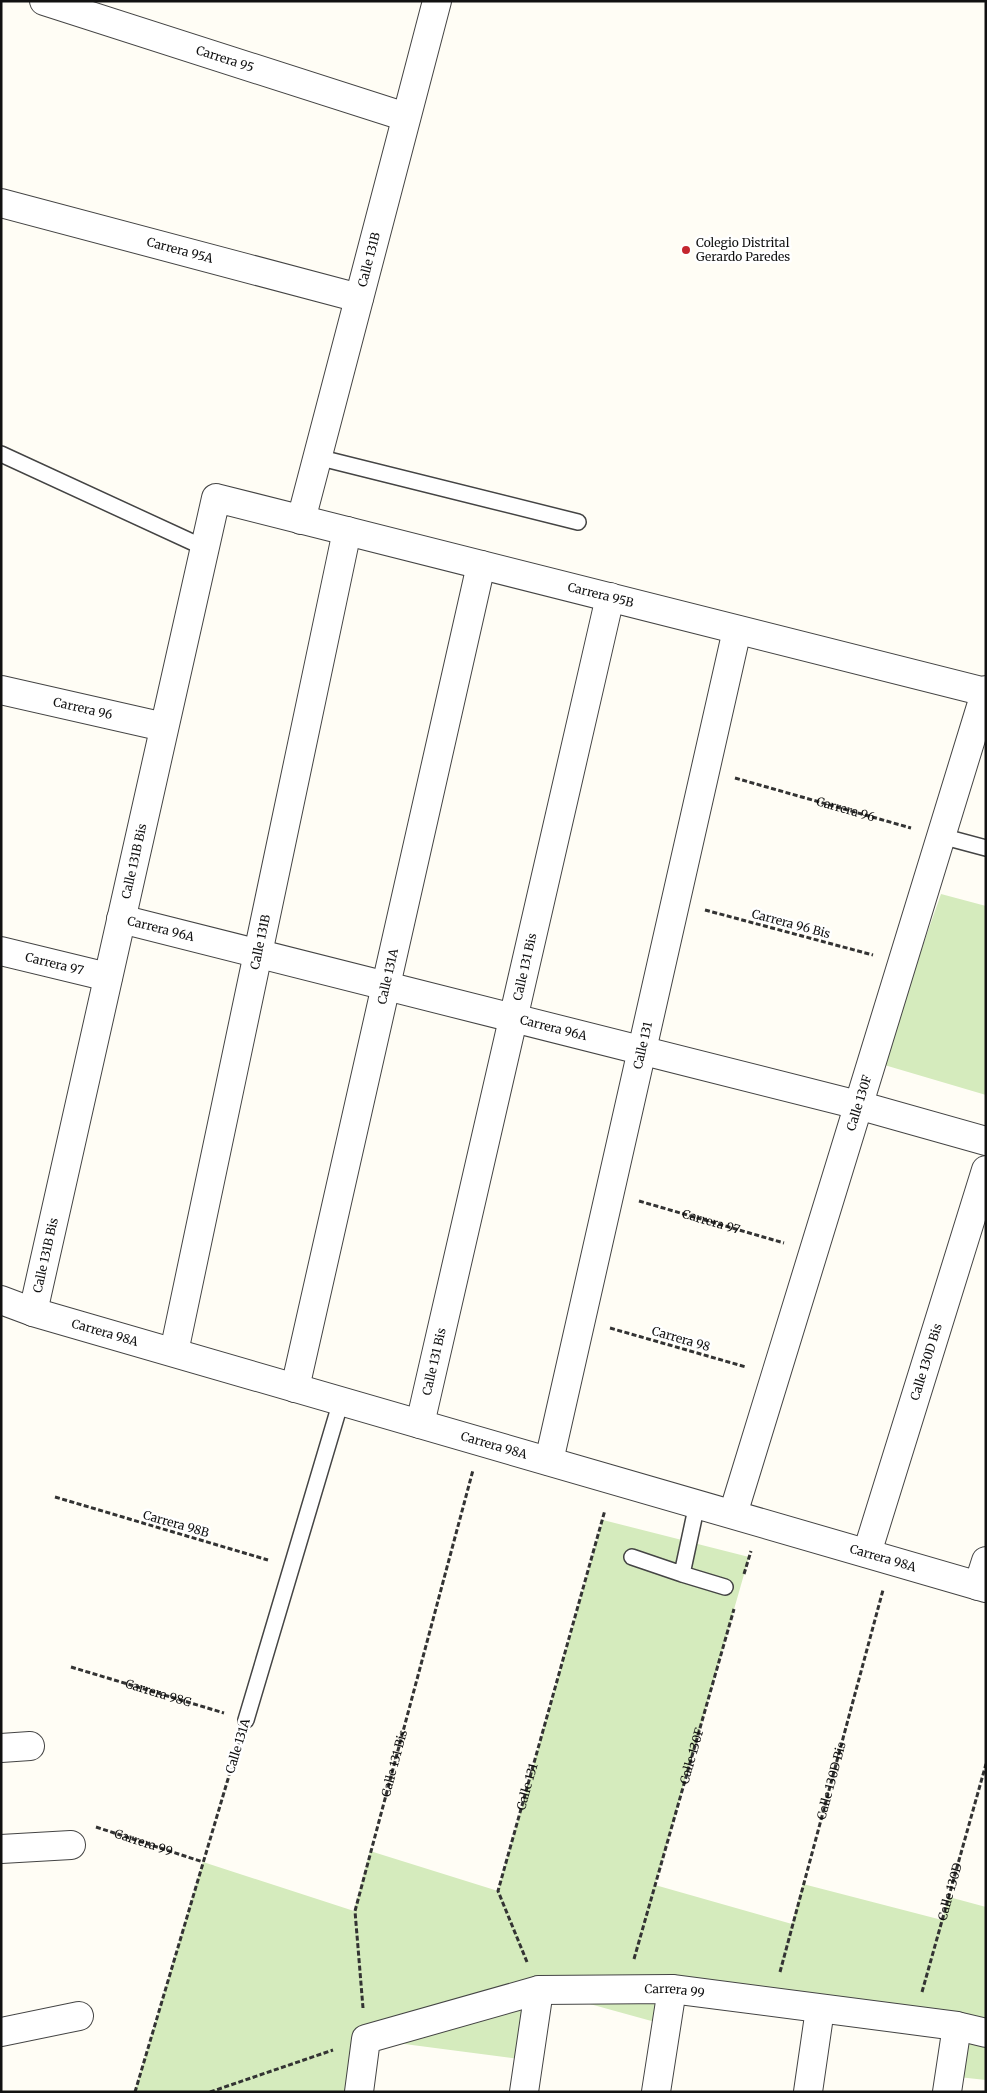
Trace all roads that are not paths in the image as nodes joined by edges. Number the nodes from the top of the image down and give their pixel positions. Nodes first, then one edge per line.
1 (44, 1) edge
2 (436, 1) edge
3 (406, 117) junction
4 (1, 203) edge
5 (359, 298) junction
6 (1, 454) edge
7 (317, 457) junction
8 (216, 498) joint
9 (301, 520) junction
10 (578, 522) dead end
11 (347, 531) junction
12 (205, 548) junction
13 (480, 565) junction
14 (610, 598) junction
15 (737, 630) junction
16 (1, 690) edge
17 (985, 691) edge
18 (164, 727) junction
19 (941, 836) junction
20 (986, 848) edge
21 (121, 919) junction
22 (1, 951) edge
23 (258, 953) junction
24 (108, 977) junction
25 (386, 986) junction
26 (514, 1018) junction
27 (642, 1050) junction
28 (858, 1105) junction
29 (986, 1141) edge
30 (986, 1170) edge
31 (1, 1300) edge
32 (34, 1312) junction
33 (174, 1352) junction
34 (295, 1388) junction
35 (341, 1400) junction
36 (420, 1424) junction
37 (549, 1461) junction
38 (697, 1504) junction
39 (733, 1514) junction
40 (632, 1556) dead end
41 (879, 1557) junction
42 (682, 1574) junction
43 (983, 1578) edge
44 (725, 1586) dead end
45 (246, 1720) road end
46 (30, 1746) dead end
47 (1, 1748) edge
48 (71, 1845) dead end
49 (1, 1849) edge
50 (672, 1989) junction
51 (539, 1990) junction
52 (820, 2009) junction
53 (79, 2016) dead end
54 (957, 2026) junction
55 (1, 2032) edge
56 (986, 2032) edge
57 (359, 2092) edge
58 (524, 2092) edge
59 (656, 2092) edge
60 (808, 2092) edge
61 (947, 2092) edge

1 - 3 street, Carrera 95
2 - 3 street, Calle 131B
3 - 5 street, Calle 131B
4 - 5 street, Carrera 95A
5 - 7 street, Calle 131B
6 - 12 lane
7 - 9 street, Calle 131B
7 - 10 lane
8 - 9 street, Carrera 95B
8 - 12 street, Calle 131B Bis
9 - 11 street, Carrera 95B
11 - 13 street, Carrera 95B
11 - 23 street, Calle 131B
12 - 18 street, Calle 131B Bis
13 - 14 street, Carrera 95B
13 - 25 street, Calle 131A
14 - 15 street, Carrera 95B
14 - 26 street, Calle 131 Bis
15 - 17 street, Carrera 95B
15 - 27 street, Calle 131
16 - 18 street, Carrera 96
17 - 19 street, Calle 130F
18 - 21 street, Calle 131B Bis
19 - 20 lane
19 - 28 street, Calle 130F
21 - 23 street, Carrera 96A
21 - 24 street, Calle 131B Bis
22 - 24 street, Carrera 97
23 - 25 street, Carrera 96A
23 - 33 street, Calle 131B
24 - 32 street, Calle 131B Bis
25 - 26 street, Carrera 96A
25 - 34 street, Calle 131A
26 - 27 street, Carrera 96A
26 - 36 street, Calle 131 Bis
27 - 28 street, Carrera 96A
27 - 37 street, Calle 131
28 - 29 street, Carrera 96A
28 - 39 street, Calle 130F
30 - 41 street, Calle 130D Bis
31 - 32 street, Carrera 98A
32 - 33 street, Carrera 98A
33 - 34 street, Carrera 98A
34 - 35 street, Carrera 98A
35 - 36 street, Carrera 98A
35 - 45 lane, Calle 131A
36 - 37 street, Carrera 98A
37 - 38 street, Carrera 98A
38 - 39 street, Carrera 98A
38 - 42 lane
39 - 41 street, Carrera 98A
40 - 42 lane
41 - 43 street, Carrera 98A
42 - 44 lane
46 - 47 street
48 - 49 street
50 - 51 street, Carrera 99
50 - 52 street, Carrera 99
50 - 59 street
51 - 57 street, Carrera 99
51 - 58 street
52 - 54 street, Carrera 99
52 - 60 street
53 - 55 street
54 - 56 street, Carrera 99
54 - 61 street

